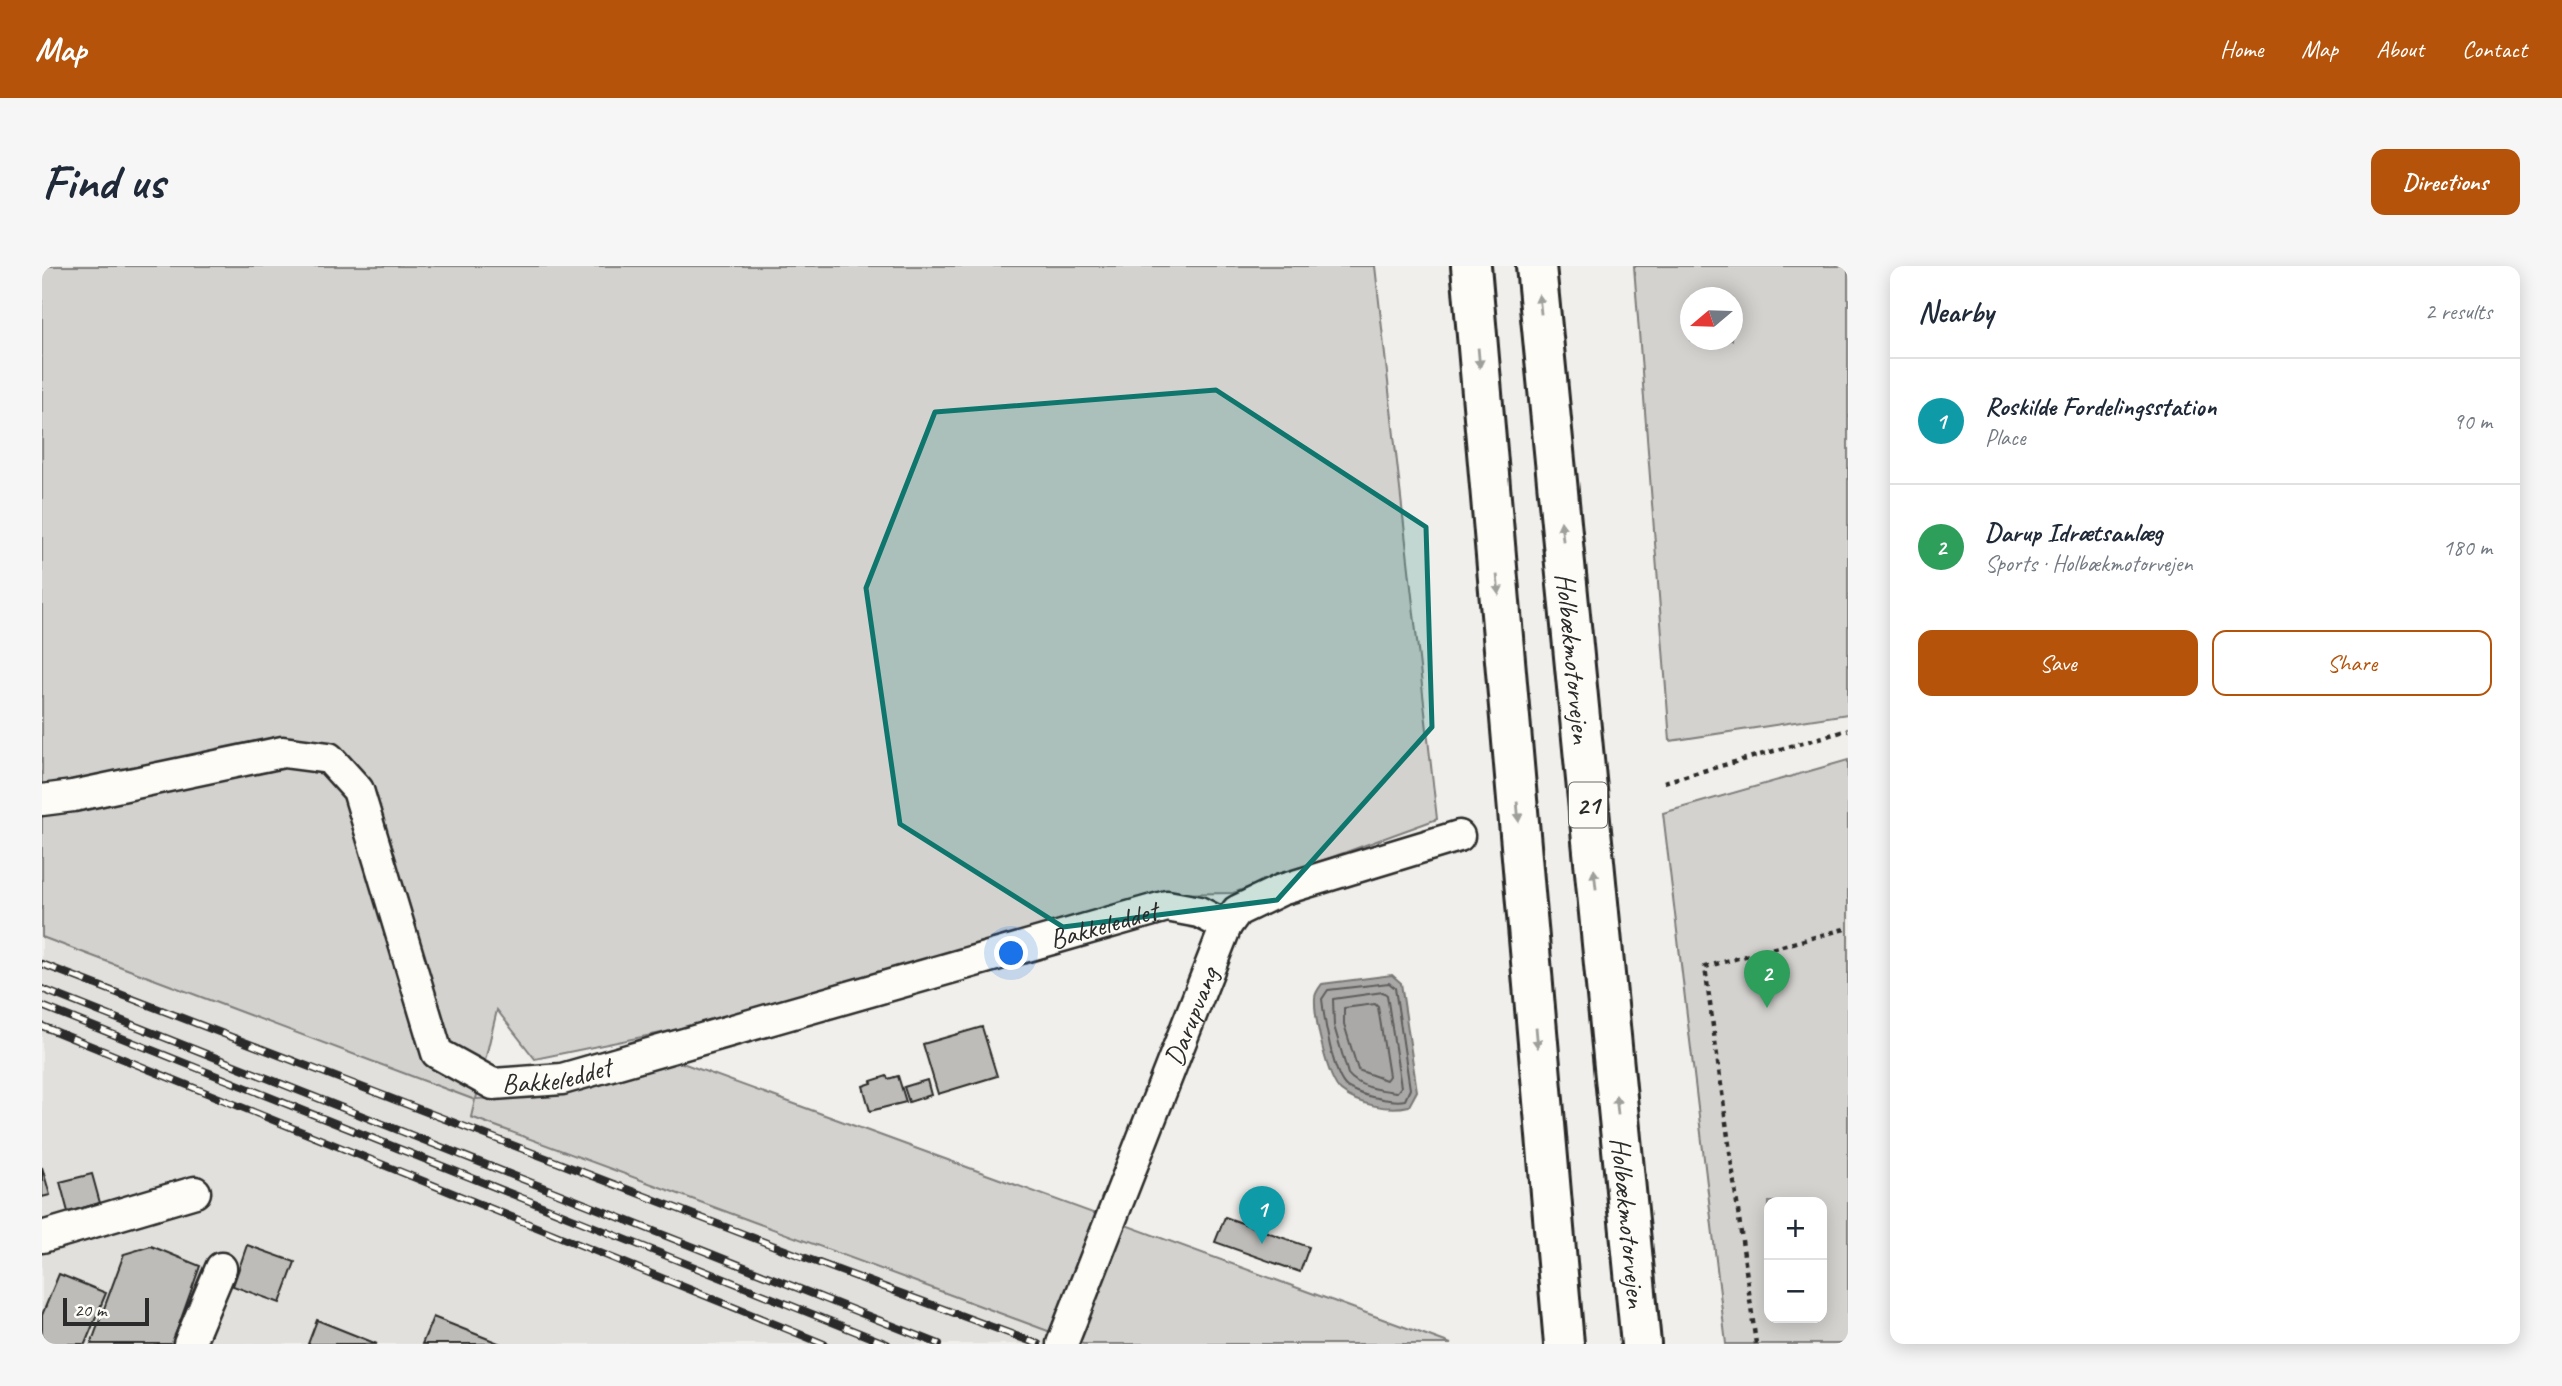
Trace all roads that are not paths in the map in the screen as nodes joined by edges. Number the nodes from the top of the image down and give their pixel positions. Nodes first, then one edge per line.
1 (1471, 266) edge
2 (1536, 266) edge
3 (42, 800) edge
4 (1459, 836) dead end
5 (1226, 926) junction
6 (195, 1192) dead end
7 (42, 1237) edge
8 (221, 1268) dead end
9 (189, 1344) edge
10 (1062, 1344) edge
11 (1564, 1344) edge
12 (1640, 1344) edge

1 -> 11 highway
12 -> 2 highway, Holbækmotorvejen / 21
3 - 5 street, Bakkeleddet
4 - 5 street, Darupvang
5 - 10 street, Darupvang
6 - 7 street
8 - 9 street

